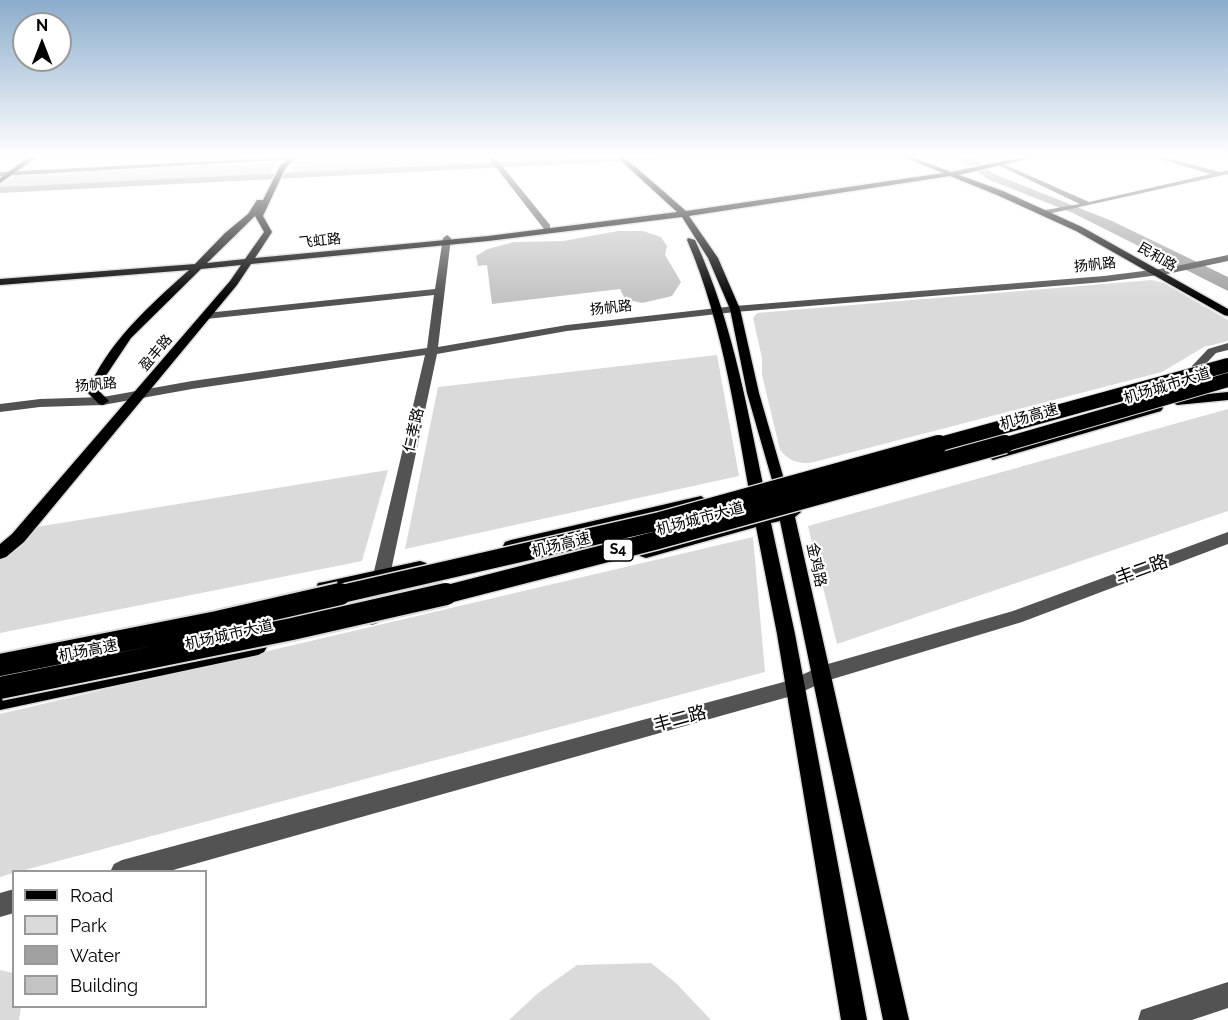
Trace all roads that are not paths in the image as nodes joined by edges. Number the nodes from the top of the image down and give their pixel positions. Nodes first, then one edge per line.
1 (260, 205) edge
2 (264, 205) edge
3 (530, 205) edge
4 (666, 205) edge
5 (736, 205) edge
6 (751, 205) edge
7 (1025, 205) edge
8 (1035, 205) edge
9 (1085, 205) edge
10 (720, 207) junction
11 (673, 211) junction
12 (1052, 211) junction
13 (706, 212) junction
14 (646, 217) junction
15 (548, 227) junction
16 (695, 230) junction
17 (447, 240) junction
18 (1228, 258) edge
19 (250, 260) junction
20 (203, 262) junction
21 (1162, 272) junction
22 (0, 280) edge
23 (441, 291) junction
24 (1228, 306) edge
25 (727, 310) junction
26 (1228, 313) edge
27 (206, 316) junction
28 (1228, 346) edge
29 (432, 351) junction
30 (1228, 352) edge
31 (1228, 359) edge
32 (1228, 365) edge
33 (1196, 368) junction
34 (1149, 387) junction
35 (1226, 388) edge
36 (140, 395) junction
37 (1171, 400) junction
38 (103, 401) junction
39 (0, 408) edge
40 (779, 480) junction
41 (756, 487) junction
42 (786, 514) junction
43 (763, 520) junction
44 (1228, 538) edge
45 (0, 553) edge
46 (379, 576) junction
47 (371, 621) junction
48 (0, 656) edge
49 (0, 665) edge
50 (821, 674) junction
51 (795, 687) junction
52 (0, 688) edge
53 (0, 701) edge
54 (129, 870) edge
55 (1228, 995) edge
56 (854, 1020) edge
57 (896, 1020) edge
58 (1151, 1020) edge

1 - 20 main road, 盈丰路
2 - 19 main road, 盈丰路
3 - 15 street
4 - 11 main road, 金鸡路
5 - 10 main road, 飞虹路
6 - 13 main road, 飞虹路
7 - 21 main road, 民和路
8 - 12 main road, 民和路
9 - 12 street
10 - 11 main road, 飞虹路
10 - 11 main road
11 - 13 main road, 飞虹路
11 - 14 main road, 飞虹路
11 - 14 main road
11 - 16 main road, 金鸡路
11 - 17 main road, 飞虹路
11 - 25 main road, 金鸡路
12 - 21 main road, 民和路
13 - 16 main road
14 - 15 main road, 飞虹路
15 - 17 main road, 飞虹路
16 - 25 main road, 金鸡路
17 - 19 main road, 飞虹路
17 - 23 street, 仁孝路
18 - 21 street, 扬帆路
19 - 20 main road, 飞虹路
19 - 27 main road, 盈丰路
20 - 22 main road, 飞虹路
20 - 38 main road, 盈丰路
21 - 24 main road, 民和路
21 - 25 street, 扬帆路
21 - 26 main road, 民和路
23 - 27 street
23 - 29 street, 仁孝路
25 - 29 street, 扬帆路
25 - 40 main road, 金鸡路
25 - 41 main road, 金鸡路
27 - 36 main road, 盈丰路
28 - 33 street
29 - 36 street, 扬帆路
29 - 46 street, 仁孝路
30 - 34 highway, bridge
31 - 33 main road, 机场城市大道
32 - 34 highway, 机场高速 / S4, bridge
33 - 40 main road, 机场城市大道
34 - 49 highway, 机场高速 / S4, bridge
35 - 37 highway, 机场高速 / S4, bridge
36 - 38 street, 扬帆路
36 - 45 main road, 盈丰路
37 - 42 main road, 机场城市大道
37 - 52 highway, 机场高速 / S4, bridge
38 - 39 street, 扬帆路
40 - 41 main road, 机场城市大道
40 - 42 main road, 金鸡路
41 - 43 main road, 金鸡路
41 - 46 main road, 机场城市大道
42 - 43 main road, 机场城市大道
42 - 50 main road, 金鸡路
43 - 47 main road, 机场城市大道
43 - 51 main road, 金鸡路
44 - 50 street, 丰二路
46 - 47 street, 仁孝路
46 - 48 main road, 机场城市大道
47 - 53 main road, 机场城市大道
50 - 51 street, 丰二路
50 - 57 main road, 金鸡路
51 - 54 street, 丰二路
51 - 56 main road, 金鸡路
55 - 58 street

